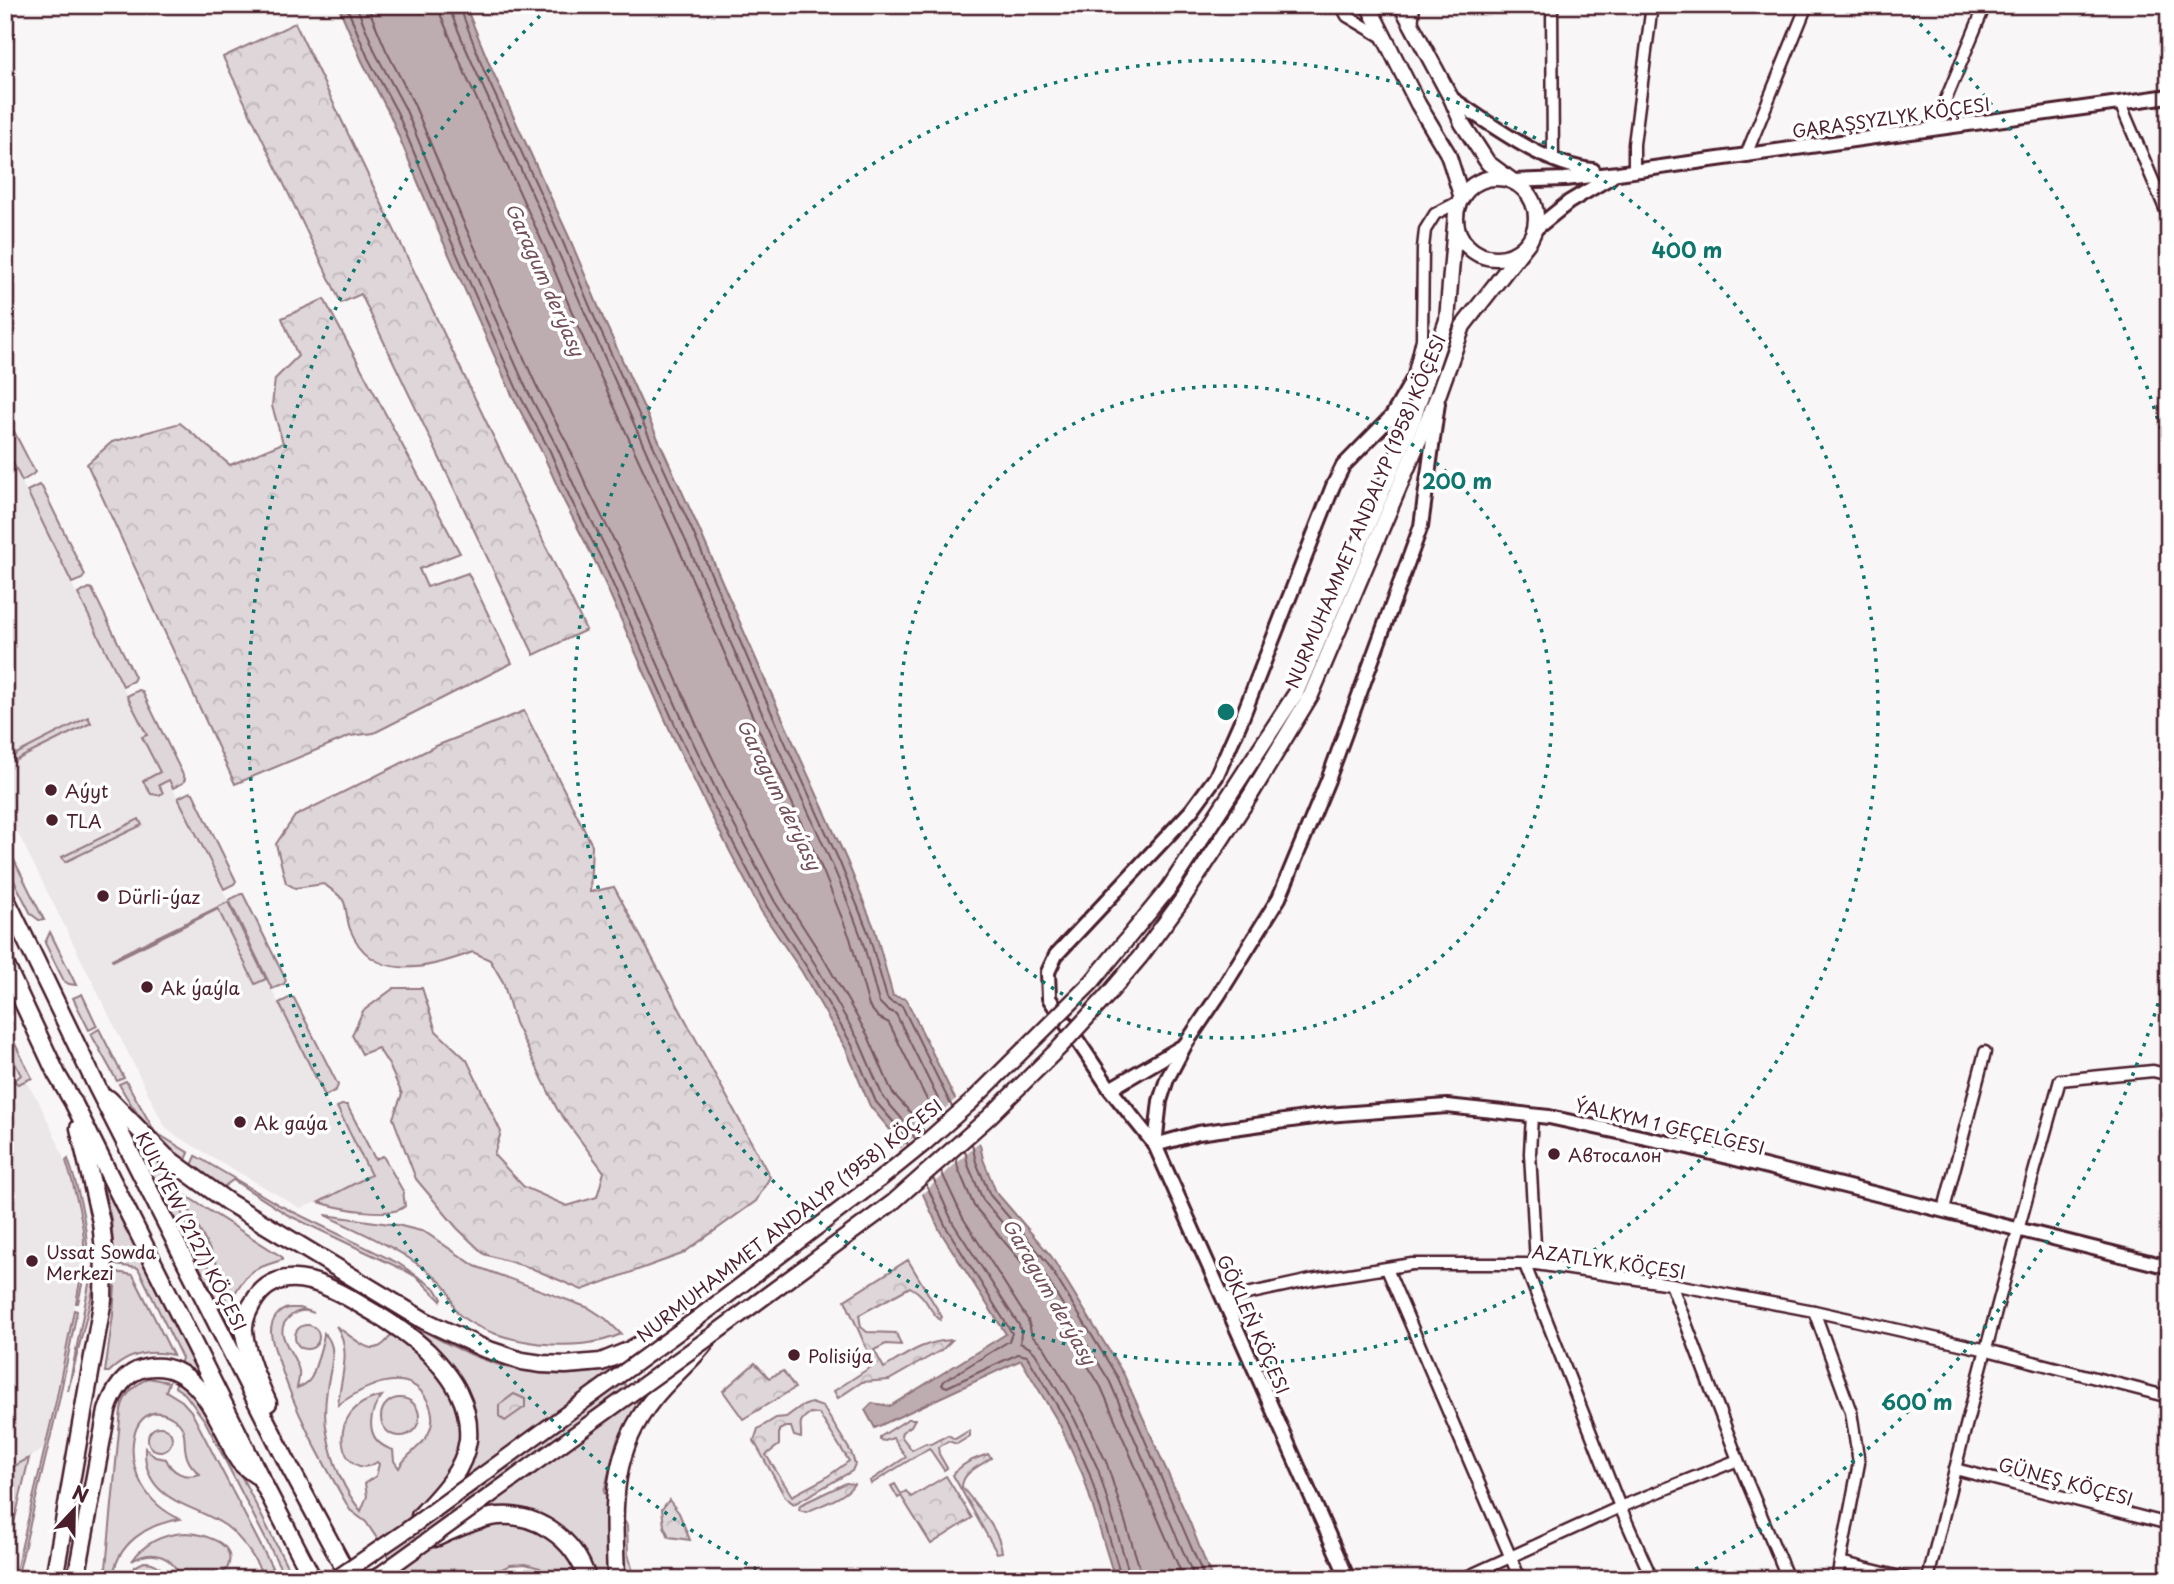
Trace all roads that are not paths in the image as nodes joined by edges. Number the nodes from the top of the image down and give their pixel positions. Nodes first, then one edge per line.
1 (1341, 5) edge
2 (1368, 5) edge
3 (1401, 5) edge
4 (1414, 5) edge
5 (1552, 5) edge
6 (1652, 5) edge
7 (1807, 5) edge
8 (1985, 5) edge
9 (1412, 27) junction
10 (1385, 38) junction
11 (2169, 96) edge
12 (1451, 98) junction
13 (2120, 103) junction
14 (1934, 128) junction
15 (1746, 155) junction
16 (1553, 161) junction
17 (1634, 170) junction
18 (1618, 173) junction
19 (1512, 181) junction
20 (1460, 204) junction
21 (2169, 218) edge
22 (1532, 235) junction
23 (1431, 367) junction
24 (1412, 381) junction
25 (1439, 393) junction
26 (5, 897) edge
27 (5, 964) edge
28 (1185, 1045) junction
29 (1985, 1052) dead end
30 (2169, 1075) edge
31 (97, 1087) junction
32 (1110, 1089) junction
33 (73, 1102) junction
34 (1532, 1115) junction
35 (1155, 1145) junction
36 (1944, 1209) junction
37 (2018, 1228) junction
38 (1530, 1264) junction
39 (2169, 1267) edge
40 (1387, 1269) junction
41 (1671, 1284) junction
42 (1224, 1299) junction
43 (1814, 1311) junction
44 (698, 1318) junction
45 (710, 1338) junction
46 (1987, 1350) junction
47 (2169, 1397) edge
48 (1738, 1460) junction
49 (287, 1462) junction
50 (1955, 1469) junction
51 (262, 1480) junction
52 (1620, 1507) junction
53 (2169, 1524) edge
54 (407, 1530) junction
55 (420, 1545) junction
56 (1511, 1557) junction
57 (1840, 1562) junction
58 (54, 1579) edge
59 (76, 1579) edge
60 (313, 1579) edge
61 (335, 1579) edge
62 (351, 1579) edge
63 (374, 1579) edge
64 (587, 1579) edge
65 (616, 1579) edge
66 (1348, 1579) edge
67 (1462, 1579) edge
68 (1520, 1579) edge
69 (1652, 1579) edge
70 (1788, 1579) edge
71 (1837, 1579) edge
72 (1908, 1579) edge
73 (1928, 1579) edge

1 - 10 street
2 - 10 main road
3 - 9 main road
4 - 9 street
5 - 16 street
6 - 17 street
7 - 15 street
8 - 14 street
9 - 12 main road
10 - 20 main road
11 - 13 street, GARAŞSYZLYK KÖÇESI
12 - 16 street
12 - 19 main road
13 - 14 street, GARAŞSYZLYK KÖÇESI
13 - 21 street
14 - 15 street, GARAŞSYZLYK KÖÇESI
15 - 17 street, GARAŞSYZLYK KÖÇESI
16 - 18 street
17 - 18 street, GARAŞSYZLYK KÖÇESI
18 - 19 street
18 - 22 street
19 - 20 main road
19 - 22 main road
20 - 22 main road
20 - 23 main road, NURMUHAMMET ANDALYP (1958) KÖÇESI
20 - 24 street
22 - 25 main road, NURMUHAMMET ANDALYP (1958) KÖÇESI
23 - 24 street
23 - 44 main road, NURMUHAMMET ANDALYP (1958) KÖÇESI, bridge
24 - 32 street, GÖKLEŇ KÖÇESI
25 - 28 street
25 - 45 main road, NURMUHAMMET ANDALYP (1958) KÖÇESI, bridge
26 - 31 highway, KULYÝEW (2127) KÖÇESI
27 - 33 highway
28 - 32 street
28 - 35 street
29 - 36 street
30 - 37 street
31 - 44 highway
31 - 49 highway, KULYÝEW (2127) KÖÇESI
32 - 35 street, GÖKLEŇ KÖÇESI
33 - 51 highway
33 - 58 highway
34 - 35 street, ÝALKYM 1 GEÇELGESI
34 - 36 street, ÝALKYM 1 GEÇELGESI
34 - 38 street
35 - 42 street, GÖKLEŇ KÖÇESI
36 - 37 street, ÝALKYM 1 GEÇELGESI
37 - 39 street, ÝALKYM 1 GEÇELGESI
37 - 46 street
38 - 40 street, AZATLYK KÖÇESI
38 - 41 street, AZATLYK KÖÇESI
38 - 52 street
40 - 42 street, AZATLYK KÖÇESI
40 - 56 street
41 - 43 street, AZATLYK KÖÇESI
41 - 48 street
42 - 66 street, GÖKLEŇ KÖÇESI
43 - 46 street, AZATLYK KÖÇESI
43 - 57 street
44 - 54 main road, NURMUHAMMET ANDALYP (1958) KÖÇESI, bridge
45 - 55 main road, NURMUHAMMET ANDALYP (1958) KÖÇESI, bridge
45 - 65 highway
46 - 47 street, AZATLYK KÖÇESI
46 - 50 street
48 - 52 street
48 - 70 street
49 - 54 highway, bridge
49 - 62 highway, KULYÝEW (2127) KÖÇESI
50 - 53 street, GÜNEŞ KÖÇESI
50 - 73 street
51 - 59 highway
51 - 60 highway
52 - 56 street
52 - 69 street
54 - 61 main road, NURMUHAMMET ANDALYP (1958) KÖÇESI, bridge
55 - 63 main road, NURMUHAMMET ANDALYP (1958) KÖÇESI, bridge
55 - 64 highway, bridge
56 - 67 street
56 - 68 street
57 - 71 street
57 - 72 street

